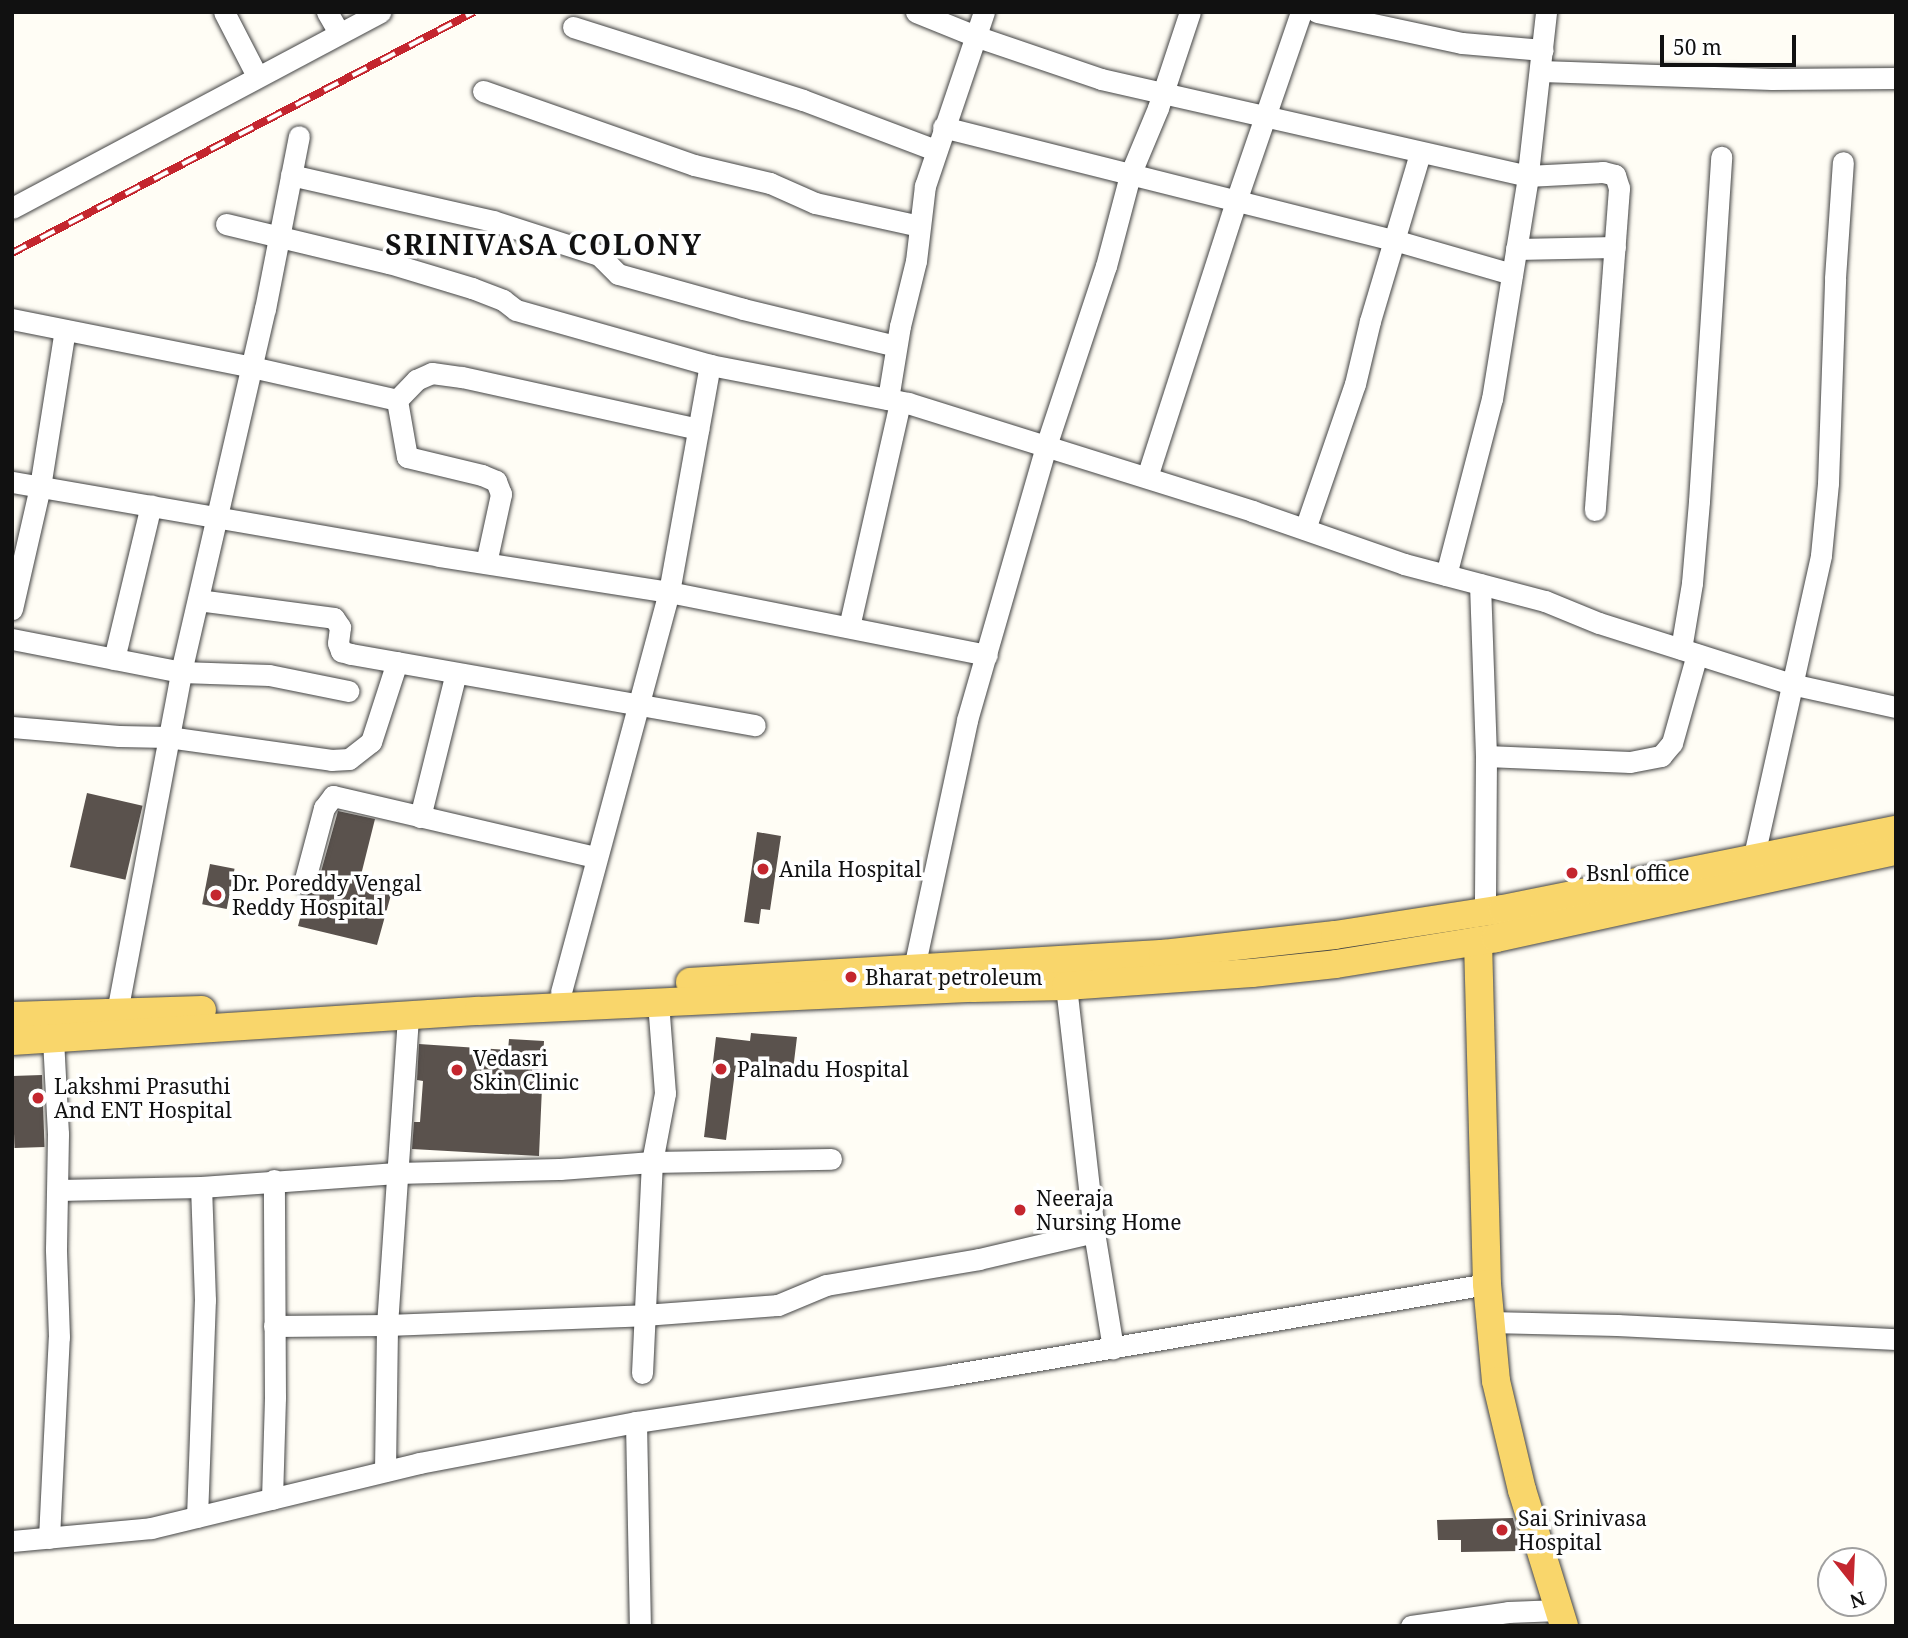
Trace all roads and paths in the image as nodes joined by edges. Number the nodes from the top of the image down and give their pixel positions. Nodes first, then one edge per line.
1 (224, 12) edge
2 (327, 12) edge
3 (380, 12) edge
4 (916, 12) edge
5 (984, 12) edge
6 (1190, 12) edge
7 (1301, 12) edge
8 (1318, 12) edge
9 (1546, 12) edge
10 (573, 26) dead end
11 (339, 33) junction
12 (975, 36) junction
13 (1542, 60) junction
14 (257, 76) junction
15 (1896, 78) edge
16 (483, 91) dead end
17 (1163, 92) junction
18 (1265, 115) junction
19 (943, 127) junction
20 (299, 136) dead end
21 (936, 150) junction
22 (1420, 153) junction
23 (1721, 157) dead end
24 (1843, 162) dead end
25 (291, 175) junction
26 (1130, 175) junction
27 (1527, 176) junction
28 (1236, 201) junction
29 (12, 208) edge
30 (226, 225) dead end
31 (920, 226) junction
32 (279, 236) junction
33 (1394, 240) junction
34 (1615, 247) junction
35 (1516, 249) junction
36 (1512, 274) junction
37 (12, 319) edge
38 (65, 330) junction
39 (896, 346) junction
40 (710, 365) junction
41 (252, 367) junction
42 (397, 400) junction
43 (894, 400) junction
44 (698, 429) junction
45 (1046, 446) junction
46 (1147, 477) junction
47 (12, 482) edge
48 (40, 487) junction
49 (151, 505) junction
50 (1595, 510) dead end
51 (219, 518) junction
52 (1305, 529) junction
53 (486, 563) junction
54 (1446, 575) junction
55 (1480, 584) junction
56 (669, 592) junction
57 (198, 600) junction
58 (12, 609) edge
59 (849, 627) junction
60 (12, 639) edge
61 (1689, 652) junction
62 (987, 655) junction
63 (114, 659) junction
64 (397, 662) junction
65 (181, 672) junction
66 (456, 673) junction
67 (1791, 684) junction
68 (348, 691) dead end
69 (639, 706) junction
70 (1896, 707) edge
71 (755, 725) dead end
72 (12, 727) edge
73 (168, 737) junction
74 (1486, 756) junction
75 (420, 817) junction
76 (1896, 830) edge
77 (1896, 851) edge
78 (595, 858) junction
79 (1753, 860) junction
80 (304, 883) dead end
81 (1494, 911) junction
82 (1478, 941) junction
83 (914, 968) junction
84 (1066, 986) junction
85 (561, 992) junction
86 (658, 1001) junction
87 (117, 1012) junction
88 (12, 1016) edge
89 (408, 1016) junction
90 (52, 1039) junction
91 (12, 1041) edge
92 (831, 1159) dead end
93 (652, 1162) junction
94 (396, 1173) junction
95 (274, 1180) junction
96 (201, 1186) junction
97 (58, 1190) junction
98 (1094, 1232) junction
99 (1487, 1284) junction
100 (644, 1315) junction
101 (1489, 1322) junction
102 (387, 1325) junction
103 (274, 1326) junction
104 (1896, 1339) edge
105 (1113, 1348) junction
106 (642, 1373) dead end
107 (636, 1422) junction
108 (385, 1471) junction
109 (272, 1499) junction
110 (197, 1517) junction
111 (49, 1538) junction
112 (12, 1541) edge
113 (1561, 1618) edge
114 (640, 1626) edge
115 (1411, 1626) edge

1 - 14 street
2 - 11 street
3 - 11 street
4 - 12 street
5 - 12 street
6 - 17 street
7 - 18 street
8 - 13 street
9 - 13 street
10 - 21 street
11 - 14 street
12 - 17 street
12 - 19 street
13 - 15 street
13 - 27 street
14 - 29 street
16 - 31 street
17 - 18 street
17 - 26 street
18 - 22 street
18 - 28 street
19 - 21 street
19 - 26 street
20 - 25 street
21 - 31 street
22 - 27 street
22 - 33 street
23 - 61 street
24 - 67 street
25 - 32 street
25 - 39 street
26 - 28 street
26 - 45 street
27 - 34 street
27 - 35 street
28 - 33 street
28 - 46 street
30 - 32 street
31 - 39 street
32 - 40 street
32 - 41 street
33 - 36 street
33 - 52 street
34 - 35 street
34 - 50 street
35 - 36 street
36 - 54 street
37 - 38 street
38 - 41 street
38 - 48 street
39 - 43 street
40 - 43 street
40 - 44 street
41 - 42 street
41 - 51 street
42 - 44 street
42 - 53 street
43 - 45 street
43 - 59 street
44 - 56 street
45 - 46 street
45 - 62 street
46 - 52 street
47 - 48 street
48 - 49 street
48 - 58 street
49 - 51 street
49 - 63 street
51 - 53 street
51 - 57 street
52 - 54 street
53 - 56 street
54 - 55 street
55 - 61 street
55 - 74 street
56 - 59 street
56 - 69 street
57 - 64 street
57 - 65 street
59 - 62 street
60 - 63 street
61 - 67 street
61 - 74 street
62 - 83 street
63 - 65 street
64 - 66 street
64 - 73 street
65 - 68 street
65 - 73 street
66 - 69 street
66 - 75 street
67 - 70 street
67 - 79 street
69 - 71 street
69 - 78 street
72 - 73 street
73 - 87 street
74 - 81 street
75 - 78 street
75 - 80 street
76 - 79 main road
77 - 82 main road
78 - 85 street
79 - 81 main road
81 - 83 main road
82 - 84 main road
82 - 99 main road
83 - 85 main road
84 - 86 main road
84 - 98 street
85 - 87 main road
86 - 89 main road
86 - 93 street
87 - 88 main road
89 - 90 main road
89 - 94 street
90 - 91 main road
90 - 97 street
92 - 93 street
93 - 94 street
93 - 100 street
94 - 95 street
94 - 102 street
95 - 96 street
95 - 103 street
96 - 97 street
96 - 110 street
97 - 111 street
98 - 100 street
98 - 105 street
99 - 101 main road
99 - 105 street
100 - 102 street
100 - 106 street
101 - 104 street
101 - 113 main road
102 - 103 street
102 - 108 street
103 - 109 street
105 - 107 street
107 - 108 street
107 - 114 street
108 - 109 street
109 - 110 street
110 - 111 street
111 - 112 street
113 - 115 street

